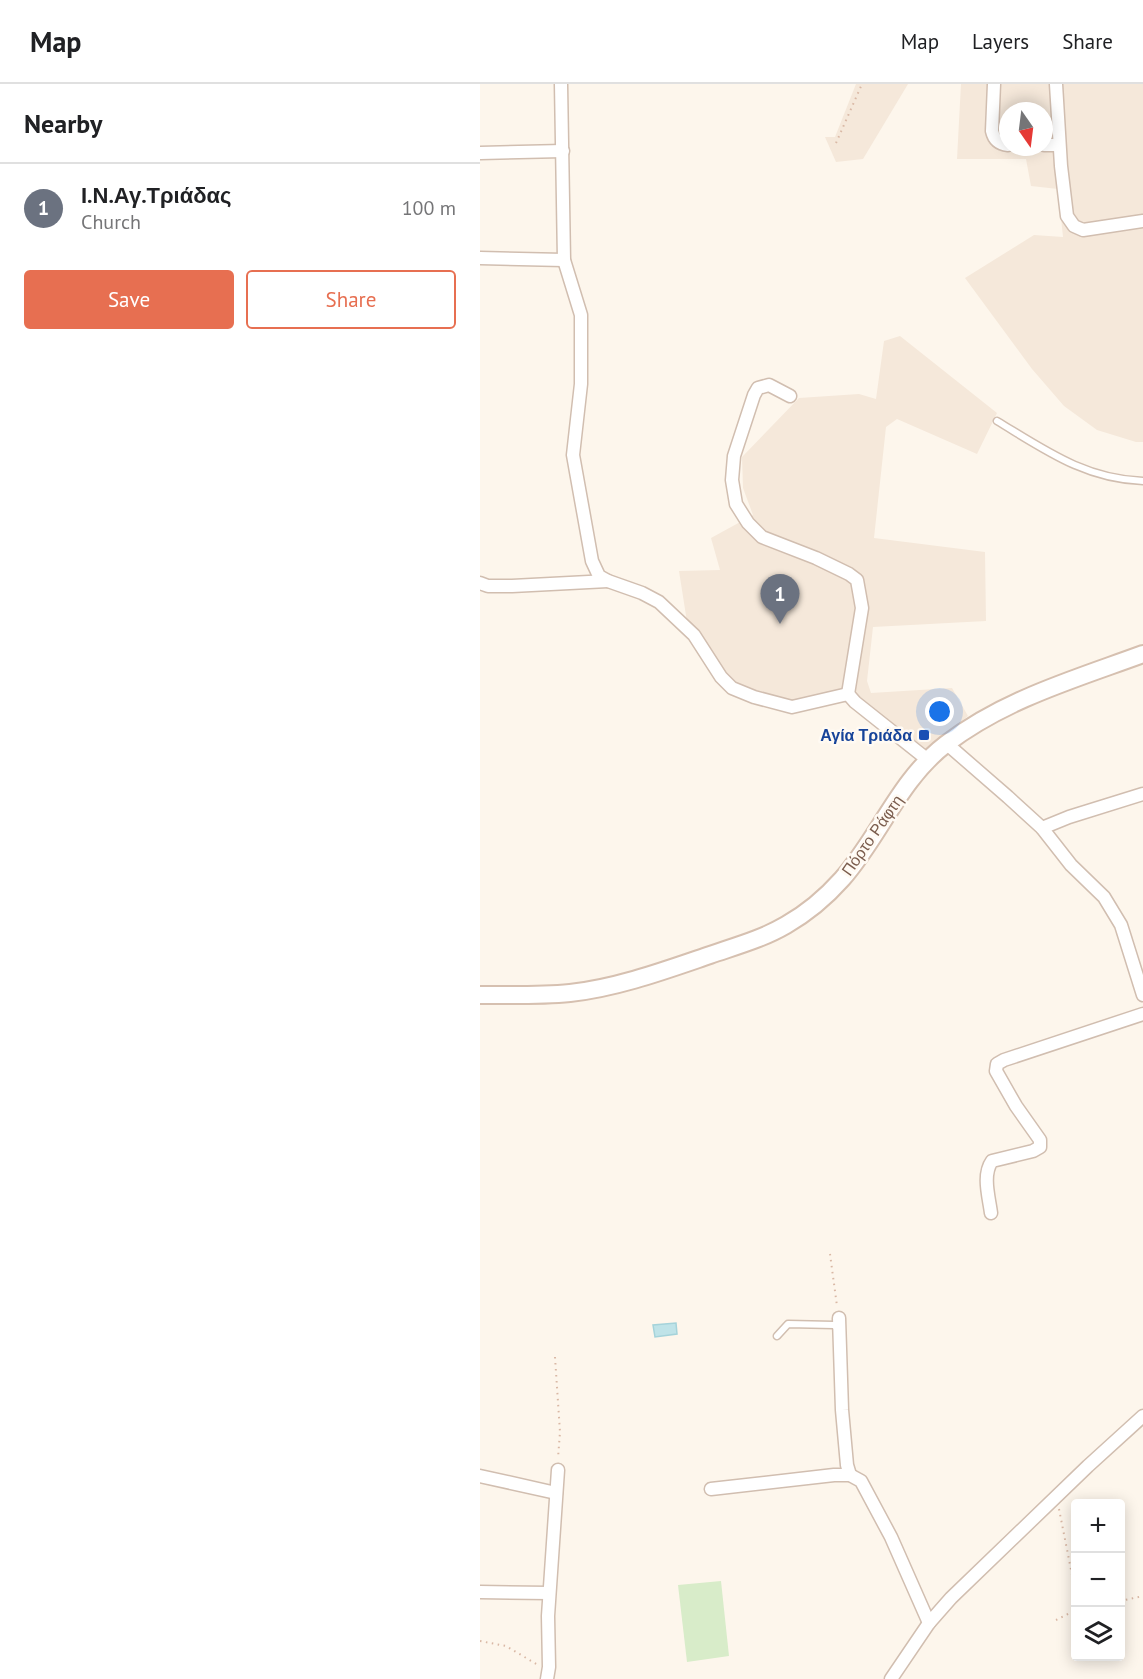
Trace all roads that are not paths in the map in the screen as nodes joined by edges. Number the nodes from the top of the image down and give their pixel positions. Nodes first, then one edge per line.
1 (561, 84) edge
2 (994, 84) edge
3 (1056, 84) edge
4 (999, 142) edge
5 (1053, 145) edge
6 (1059, 145) junction
7 (563, 151) junction
8 (480, 153) edge
9 (1143, 221) edge
10 (480, 258) edge
11 (564, 260) junction
12 (790, 396) dead end
13 (997, 421) dead end
14 (1143, 481) edge
15 (608, 581) junction
16 (480, 583) edge
17 (1143, 654) edge
18 (848, 694) junction
19 (947, 744) junction
20 (928, 760) junction
21 (1143, 794) edge
22 (1042, 828) junction
23 (480, 995) edge
24 (1143, 995) edge
25 (1143, 1014) edge
26 (991, 1213) dead end
27 (839, 1324) joint
28 (777, 1336) dead end
29 (1143, 1416) edge
30 (558, 1470) road end
31 (850, 1475) junction
32 (480, 1476) edge
33 (711, 1489) dead end
34 (556, 1493) junction
35 (480, 1593) edge
36 (549, 1593) junction
37 (929, 1623) junction
38 (548, 1676) edge
39 (891, 1679) edge

1 - 7 street
2 - 4 street
3 - 6 street
5 - 6 street
6 - 9 street
7 - 8 street
7 - 11 street
10 - 11 street
11 - 15 street
12 - 18 street
13 - 14 lane
15 - 16 street
15 - 18 street
17 - 19 main road, Πόρτο Ράφτη
18 - 20 street
19 - 20 main road, Πόρτο Ράφτη
19 - 22 street
20 - 23 main road, Πόρτο Ράφτη
21 - 22 street
22 - 24 street
25 - 26 street
27 - 28 lane
27 - 31 street
29 - 37 street
30 - 34 street
31 - 33 street
31 - 37 street
32 - 34 street
34 - 36 street
35 - 36 street
36 - 38 street
37 - 39 street

